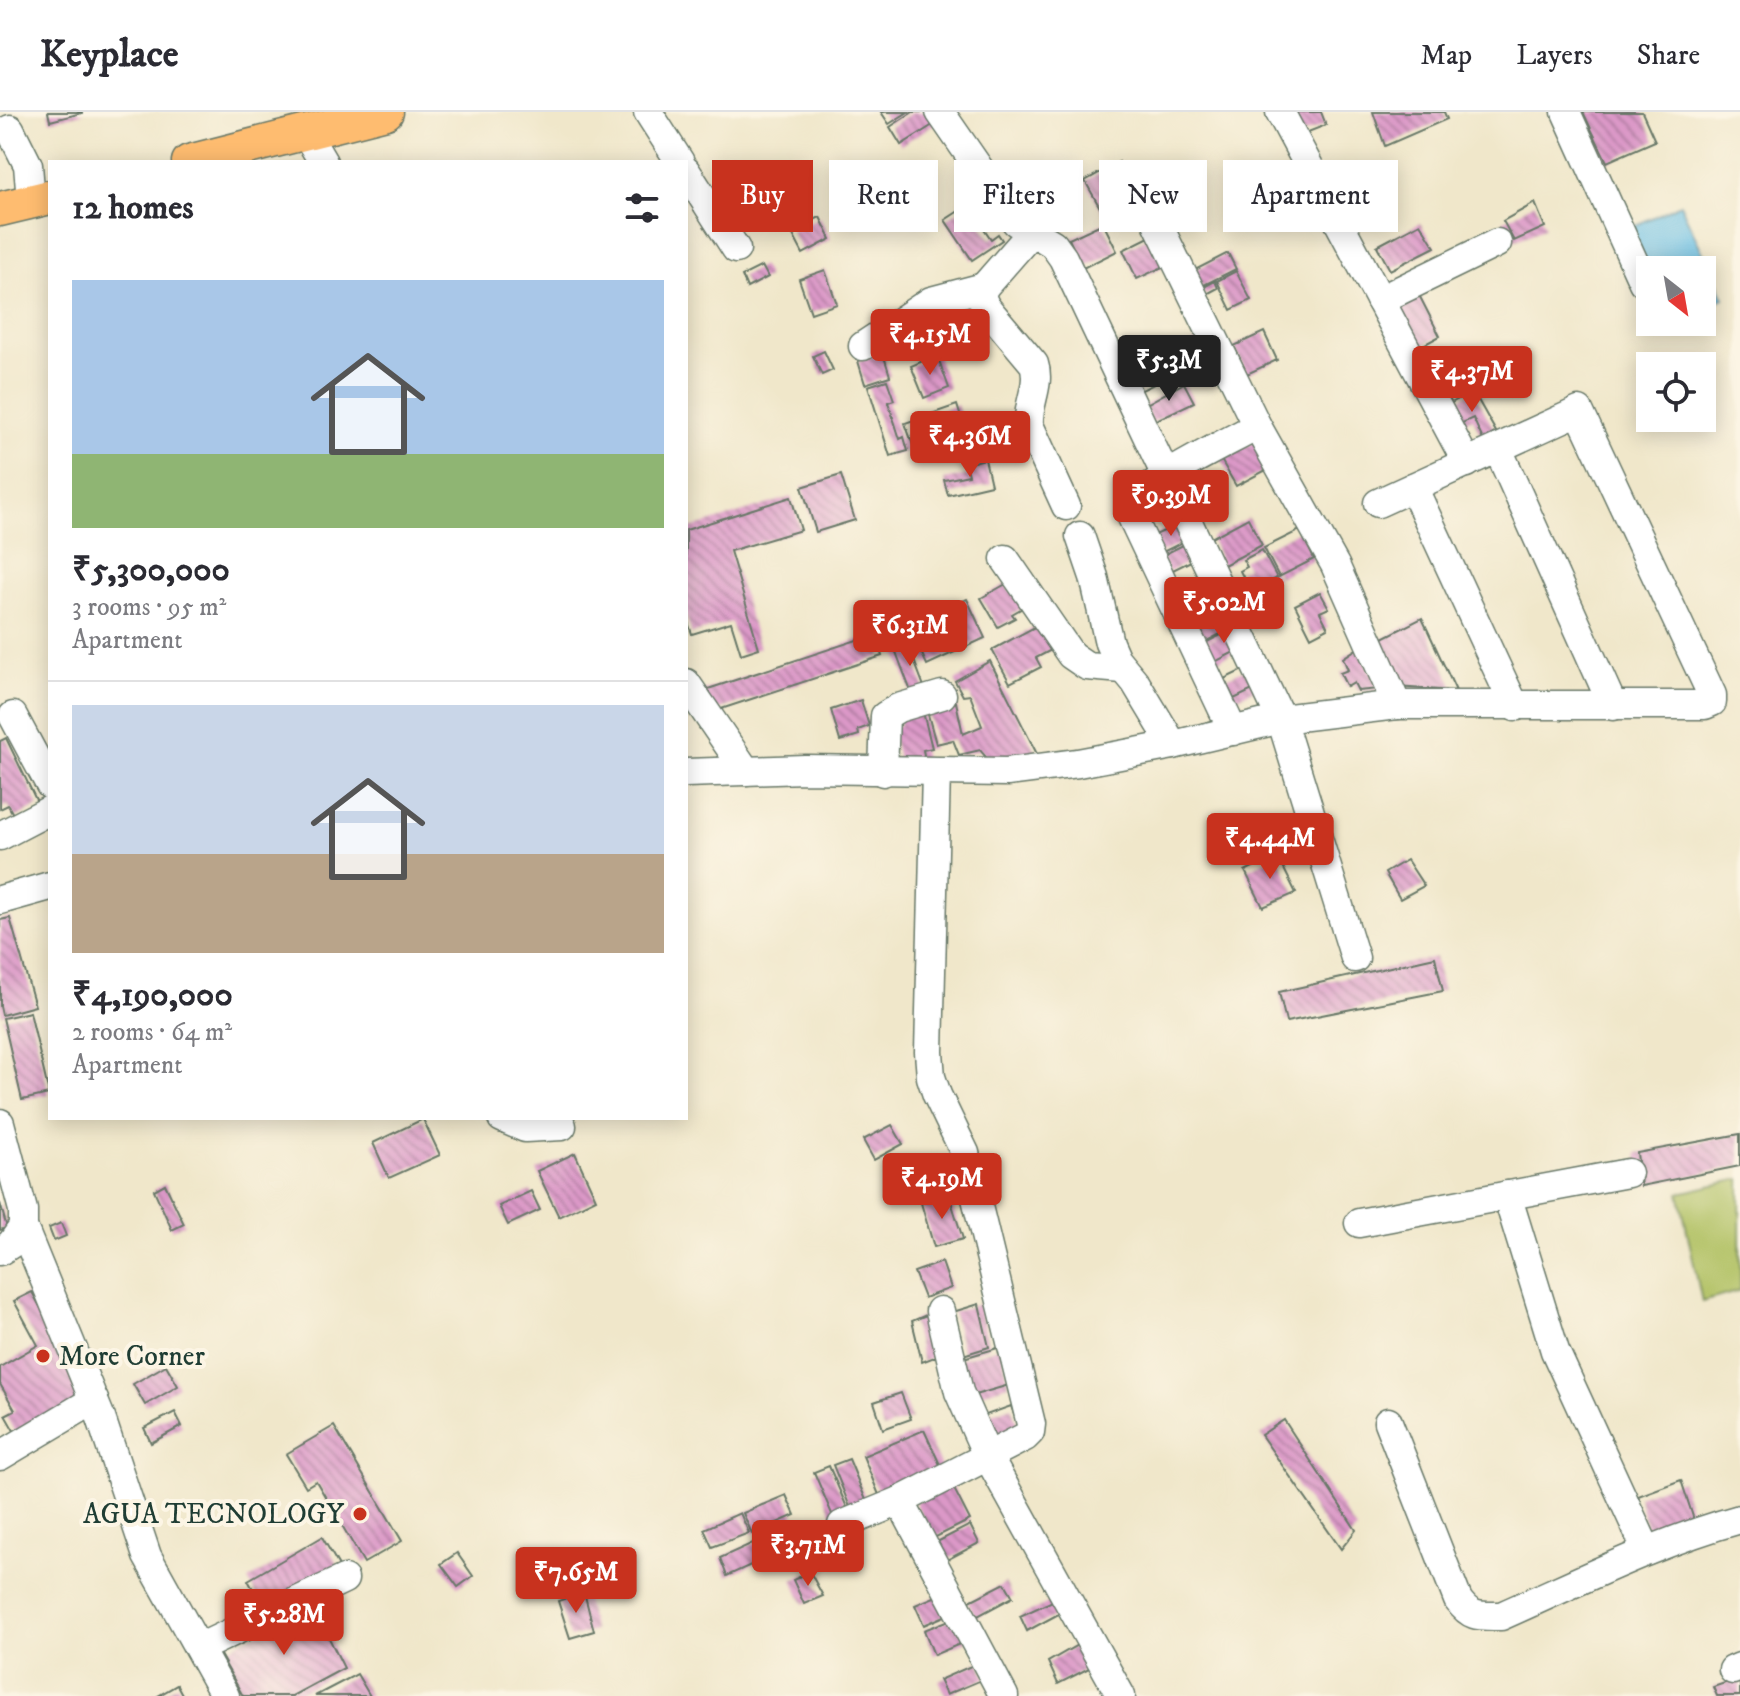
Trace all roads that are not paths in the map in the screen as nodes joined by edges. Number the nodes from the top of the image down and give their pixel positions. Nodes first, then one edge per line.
1 (386, 112) edge
2 (648, 112) edge
3 (940, 112) edge
4 (1280, 112) edge
5 (1566, 112) edge
6 (11, 124) edge
7 (306, 133) junction
8 (197, 160) edge
9 (322, 160) edge
10 (679, 160) edge
11 (973, 160) edge
12 (688, 174) edge
13 (27, 202) edge
14 (1032, 232) joint
15 (1162, 232) edge
16 (1497, 243) dead end
17 (736, 249) dead end
18 (1636, 267) edge
19 (984, 287) junction
20 (1380, 300) junction
21 (863, 346) dead end
22 (1257, 426) junction
23 (1498, 449) junction
24 (1467, 463) junction
25 (1167, 477) junction
26 (1413, 487) junction
27 (1378, 503) dead end
28 (1066, 506) dead end
29 (1080, 536) dead end
30 (1005, 559) dead end
31 (1123, 669) junction
32 (688, 686) edge
33 (942, 695) dead end
34 (1397, 705) junction
35 (1613, 706) junction
36 (1515, 707) junction
37 (4, 710) edge
38 (1281, 719) junction
39 (1233, 731) junction
40 (1173, 745) junction
41 (746, 771) junction
42 (883, 772) junction
43 (936, 772) junction
44 (688, 773) edge
45 (48, 782) edge
46 (48, 811) edge
47 (0, 836) edge
48 (48, 887) edge
49 (0, 900) edge
50 (1355, 958) dead end
51 (507, 1120) edge
52 (0, 1123) edge
53 (562, 1126) dead end
54 (1628, 1173) dead end
55 (1507, 1195) junction
56 (1359, 1223) dead end
57 (23, 1227) junction
58 (0, 1251) edge
59 (940, 1311) dead end
60 (94, 1400) junction
61 (1388, 1422) dead end
62 (987, 1455) junction
63 (0, 1456) edge
64 (900, 1501) junction
65 (1740, 1519) edge
66 (842, 1525) dead end
67 (1647, 1551) junction
68 (344, 1579) dead end
69 (199, 1648) junction
70 (225, 1696) edge
71 (1004, 1696) edge
72 (1121, 1696) edge

1 - 7 main road
2 - 10 street
3 - 11 street
4 - 20 street
5 - 18 street
6 - 13 street
7 - 8 main road
7 - 9 street
12 - 17 street
14 - 19 street
14 - 25 street
15 - 22 street
16 - 20 street
19 - 21 street
19 - 28 street
20 - 24 street
22 - 25 street
22 - 34 street
23 - 24 street
23 - 35 street
23 - 35 street
24 - 26 street
25 - 38 street
25 - 39 street
26 - 27 street
26 - 36 street
29 - 31 street
30 - 31 street
31 - 40 street
32 - 41 street
33 - 42 street
34 - 36 street
34 - 38 street
35 - 36 street
37 - 45 street
38 - 39 street
38 - 50 street
39 - 40 street
40 - 43 street
41 - 42 street
41 - 44 street
42 - 43 street
43 - 62 street
46 - 47 street
48 - 49 street
51 - 53 street
52 - 57 street
54 - 55 street
55 - 56 street
55 - 67 street
57 - 58 street
57 - 60 street
59 - 62 street
60 - 63 street
60 - 69 street
61 - 67 street
62 - 64 street
62 - 72 street
64 - 66 street
64 - 71 street
65 - 67 street
68 - 69 street
69 - 70 street

